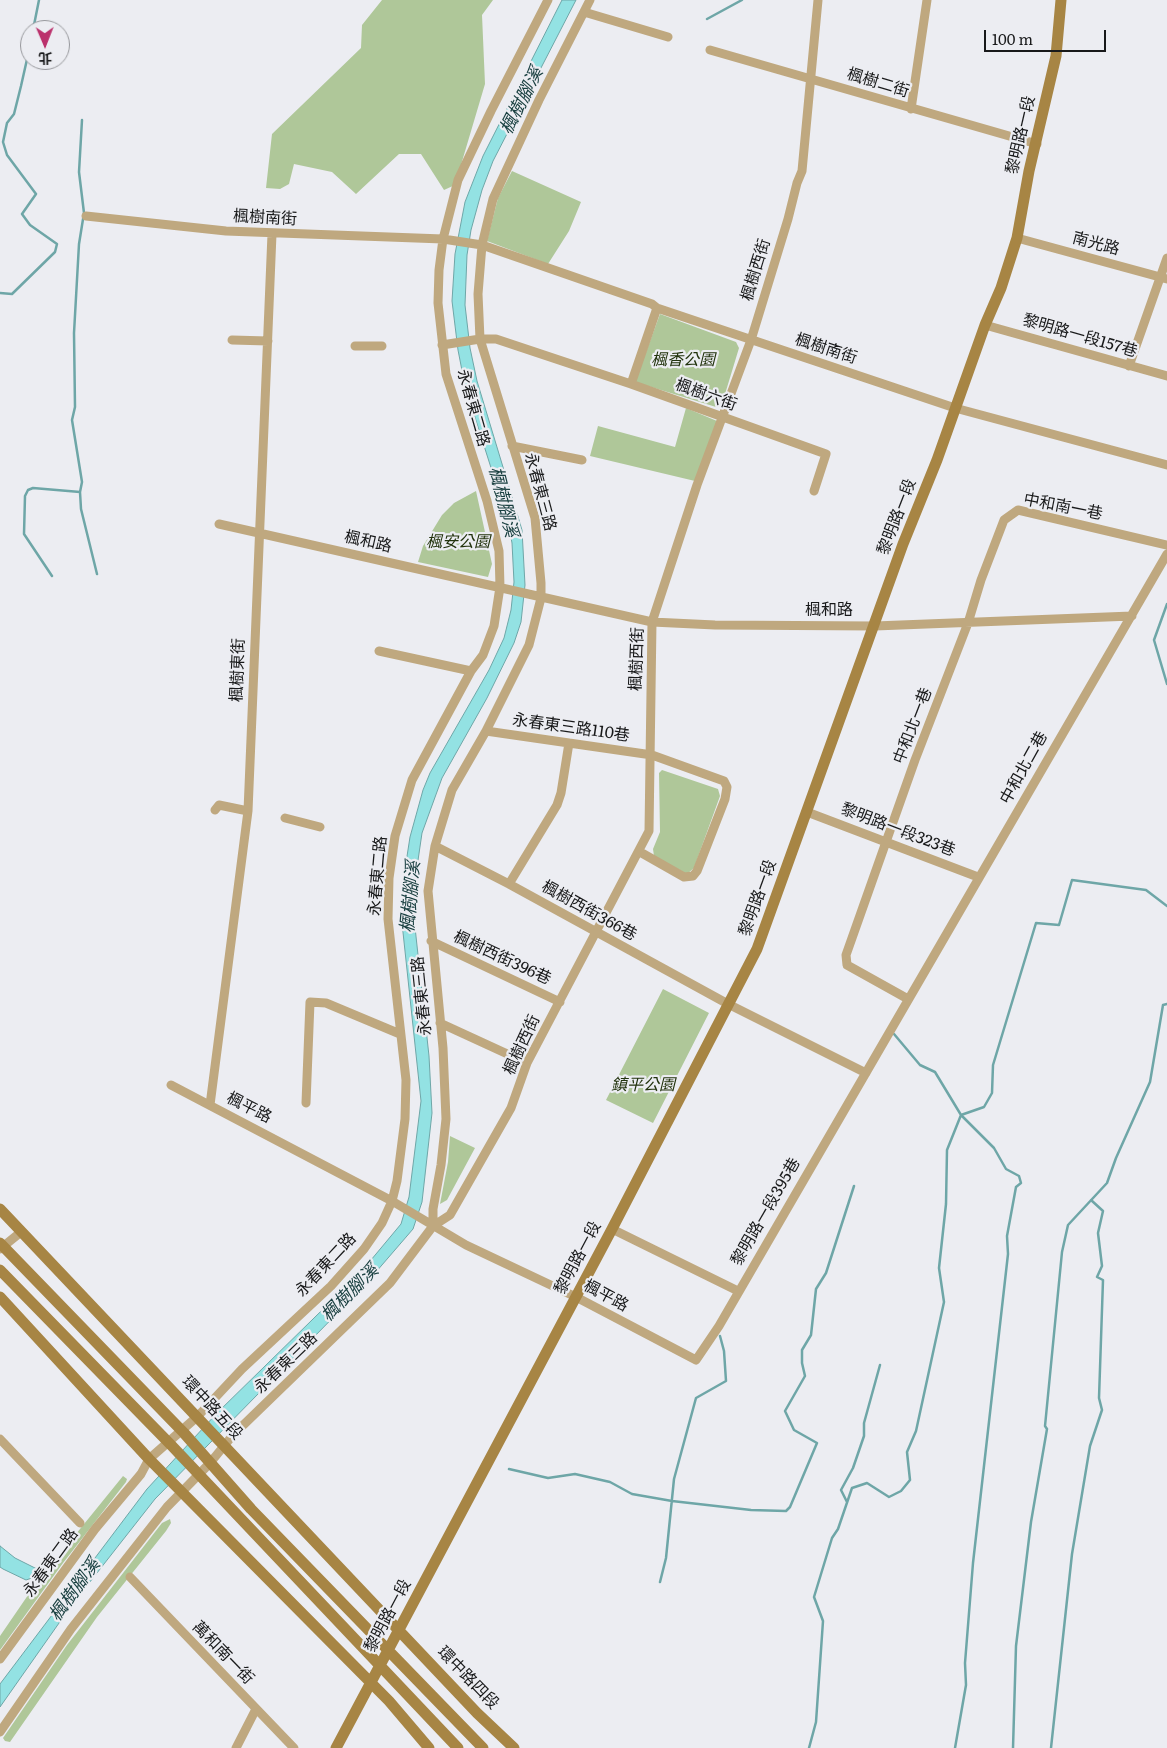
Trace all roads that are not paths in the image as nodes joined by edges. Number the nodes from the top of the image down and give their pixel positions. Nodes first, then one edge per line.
1 (548, 0) edge
2 (590, 0) edge
3 (818, 0) edge
4 (927, 0) edge
5 (1061, 0) edge
6 (584, 12) junction
7 (668, 37) dead end
8 (710, 50) dead end
9 (811, 78) junction
10 (911, 110) junction
11 (1036, 144) junction
12 (86, 216) dead end
13 (272, 234) junction
14 (443, 238) junction
15 (1017, 238) junction
16 (482, 245) junction
17 (1167, 258) edge
18 (1164, 278) edge
19 (657, 308) junction
20 (985, 325) junction
21 (480, 338) junction
22 (232, 340) dead end
23 (751, 340) junction
24 (268, 341) junction
25 (442, 345) junction
26 (356, 346) dead end
27 (382, 346) dead end
28 (1129, 366) junction
29 (1167, 376) edge
30 (631, 384) junction
31 (955, 408) junction
32 (722, 417) junction
33 (512, 446) junction
34 (582, 460) dead end
35 (1167, 465) edge
36 (814, 491) dead end
37 (220, 524) dead end
38 (259, 533) junction
39 (1167, 545) edge
40 (1167, 554) edge
41 (500, 587) junction
42 (541, 598) junction
43 (1132, 616) junction
44 (652, 622) junction
45 (968, 623) junction
46 (875, 626) junction
47 (379, 651) dead end
48 (471, 672) junction
49 (486, 731) junction
50 (569, 743) junction
51 (652, 755) junction
52 (215, 810) dead end
53 (248, 811) junction
54 (807, 812) junction
55 (286, 818) dead end
56 (320, 828) dead end
57 (887, 841) junction
58 (435, 846) junction
59 (640, 852) junction
60 (978, 877) junction
61 (509, 884) junction
62 (596, 931) junction
63 (432, 941) junction
64 (908, 998) junction
65 (560, 1002) junction
66 (728, 1004) junction
67 (440, 1023) junction
68 (400, 1034) junction
69 (527, 1063) junction
70 (866, 1073) junction
71 (171, 1085) dead end
72 (306, 1102) dead end
73 (210, 1105) junction
74 (392, 1201) junction
75 (0, 1209) edge
76 (430, 1224) junction
77 (612, 1229) junction
78 (21, 1232) junction
79 (1, 1246) edge
80 (0, 1270) edge
81 (738, 1291) junction
82 (0, 1297) edge
83 (576, 1297) junction
84 (690, 1358) joint
85 (199, 1418) junction
86 (182, 1432) junction
87 (0, 1439) edge
88 (169, 1444) junction
89 (224, 1445) junction
90 (151, 1461) junction
91 (208, 1462) junction
92 (197, 1473) junction
93 (180, 1490) junction
94 (80, 1523) dead end
95 (130, 1577) dead end
96 (399, 1629) junction
97 (389, 1650) junction
98 (0, 1659) edge
99 (380, 1666) junction
100 (370, 1684) junction
101 (256, 1710) junction
102 (0, 1732) edge
103 (236, 1748) edge
104 (294, 1748) edge
105 (336, 1748) edge
106 (430, 1748) edge
107 (458, 1748) edge
108 (483, 1748) edge
109 (514, 1748) edge

1 - 14 street, 永春東二路
2 - 6 street, 永春東三路
3 - 9 street, 楓樹西街
4 - 10 street
5 - 11 street, 黎明路一段
6 - 7 street
6 - 16 street, 永春東三路
8 - 9 street, 楓樹二街
9 - 10 street, 楓樹二街
9 - 23 street, 楓樹西街
10 - 11 street, 楓樹二街
11 - 15 street, 黎明路一段
12 - 13 street, 楓樹南街
13 - 14 street, 楓樹南街
13 - 24 street, 楓樹東街
14 - 16 street, 楓樹南街
14 - 25 street, 永春東二路
15 - 18 street, 南光路
15 - 20 street, 黎明路一段
16 - 19 street, 楓樹南街
16 - 21 street, 永春東三路
17 - 18 street
18 - 28 street
19 - 23 street, 楓樹南街
19 - 30 street
20 - 28 street, 黎明路一段157巷
20 - 31 street, 黎明路一段
21 - 25 street
21 - 30 street, 楓樹六街
21 - 33 street, 永春東三路
22 - 24 street
23 - 31 street, 楓樹南街
23 - 32 street, 楓樹西街
24 - 38 street, 楓樹東街
25 - 41 street, 永春東二路
26 - 27 street
28 - 29 street, 黎明路一段157巷
30 - 32 street, 楓樹六街
31 - 35 street, 楓樹南街
31 - 46 street, 黎明路一段
32 - 36 street, 楓樹六街
32 - 44 street, 楓樹西街
33 - 34 street
33 - 42 street, 永春東三路
37 - 38 street, 楓和路
38 - 41 street, 楓和路
38 - 53 street, 楓樹東街
39 - 45 street, 中和南一巷
40 - 43 street, 中和北二巷
41 - 42 street, 楓和路
41 - 48 street, 永春東二路
42 - 44 street, 楓和路
42 - 49 street, 永春東三路
43 - 45 street, 楓和路
43 - 60 street, 中和北二巷
44 - 46 street, 楓和路
44 - 51 street, 楓樹西街
45 - 46 street, 楓和路
45 - 57 street, 中和北一巷
46 - 54 street, 黎明路一段
47 - 48 street
48 - 68 street, 永春東二路
49 - 50 street, 永春東三路110巷
49 - 58 street, 永春東三路
50 - 51 street, 永春東三路110巷
50 - 61 street
51 - 59 street, 楓樹西街
51 - 59 street, 永春東三路110巷
52 - 53 street
53 - 73 street, 楓樹東街
54 - 57 street, 黎明路一段323巷
54 - 66 street, 黎明路一段
55 - 56 street
57 - 60 street, 黎明路一段323巷
57 - 64 street, 中和北一巷
58 - 61 street, 楓樹西街366巷
58 - 63 street, 永春東三路
59 - 62 street, 楓樹西街
60 - 64 street, 中和北二巷
61 - 62 street, 楓樹西街366巷
62 - 65 street, 楓樹西街
62 - 66 street, 楓樹西街366巷
63 - 65 street, 楓樹西街396巷
63 - 67 street, 永春東三路
64 - 70 street, 黎明路一段395巷
65 - 69 street, 楓樹西街
66 - 70 street
66 - 77 street, 黎明路一段
67 - 69 street
67 - 76 street, 永春東三路
68 - 72 street
68 - 74 street, 永春東二路
69 - 76 street, 楓樹西街
70 - 81 street, 黎明路一段395巷
71 - 73 street, 楓平路
73 - 74 street, 楓平路
74 - 76 street, 楓平路
74 - 85 street, 永春東二路
75 - 78 street, 環中路五段
76 - 83 street, 楓平路
76 - 89 street, 永春東三路
77 - 81 street
77 - 83 street, 黎明路一段
78 - 79 street
78 - 85 street, 環中路五段
79 - 86 street
80 - 88 street
81 - 84 street, 黎明路一段395巷
82 - 90 street
83 - 84 street, 楓平路
83 - 96 street, 黎明路一段
85 - 86 street, 永春東二路
85 - 89 street, 環中路五段
86 - 88 street, 永春東二路
86 - 91 street
87 - 94 street
88 - 90 street, 永春東二路
88 - 92 street
89 - 91 street, 永春東三路
89 - 96 street, 環中路五段
90 - 93 street
90 - 98 street, 永春東二路
91 - 92 street, 永春東三路
91 - 97 street
92 - 93 street, 永春東三路
92 - 99 street
93 - 100 street
93 - 102 street, 永春東三路
95 - 101 street, 萬和南一街
96 - 97 street, 黎明路一段
96 - 109 street, 環中路四段
97 - 99 street, 黎明路一段
97 - 108 street
99 - 100 street, 黎明路一段
99 - 107 street
100 - 105 street, 黎明路一段
100 - 106 street
101 - 103 street
101 - 104 street, 萬和南一街

